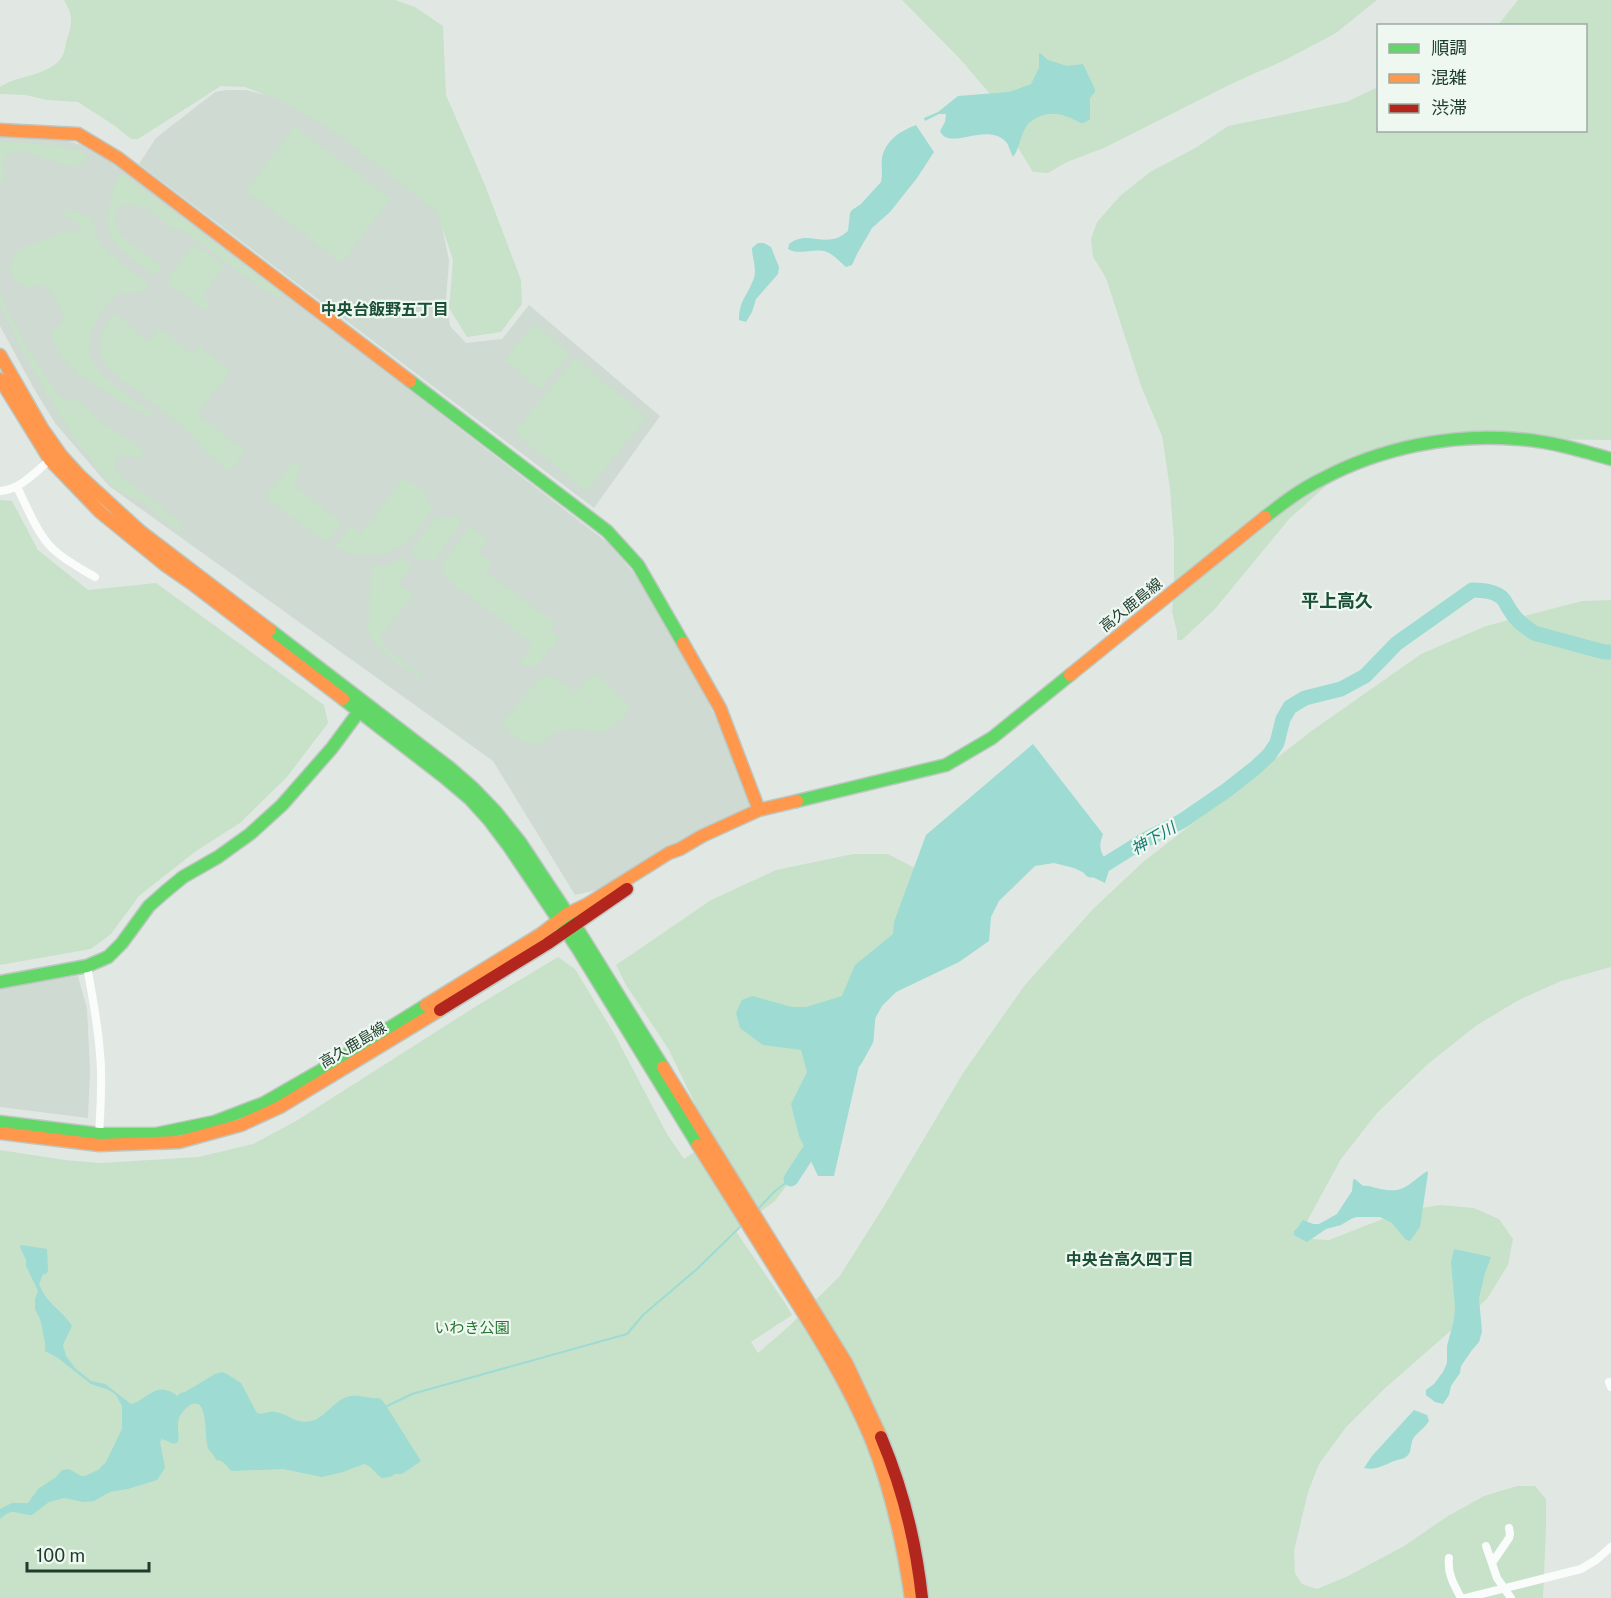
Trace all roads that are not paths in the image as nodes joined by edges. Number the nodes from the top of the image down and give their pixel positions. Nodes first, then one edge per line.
1 (0, 130) edge
2 (0, 355) edge
3 (0, 379) edge
4 (1611, 459) edge
5 (50, 460) junction
6 (17, 487) junction
7 (0, 491) edge
8 (95, 577) dead end
9 (362, 707) junction
10 (759, 810) junction
11 (566, 923) junction
12 (87, 966) junction
13 (0, 982) edge
14 (0, 1122) edge
15 (0, 1133) edge
16 (99, 1140) junction
17 (904, 1521) junction
18 (1509, 1528) dead end
19 (1486, 1546) dead end
20 (1611, 1548) edge
21 (1449, 1558) dead end
22 (1492, 1563) junction
23 (1503, 1588) junction
24 (911, 1598) edge
25 (922, 1598) edge
26 (1466, 1598) edge
27 (1511, 1598) edge

1 - 10 street
2 - 9 street
3 - 5 street
4 - 10 street, 高久鹿島線
5 - 6 street
5 - 9 street
6 - 7 street
6 - 8 street
9 - 11 street
9 - 12 street
10 - 11 street, 高久鹿島線
11 - 16 street, 高久鹿島線
11 - 17 street
12 - 13 street
12 - 16 street
14 - 16 street, 高久鹿島線
15 - 16 street, 高久鹿島線
17 - 24 street
17 - 25 street
18 - 22 street
19 - 22 street
20 - 23 street
21 - 26 street
22 - 23 street
23 - 26 street
23 - 27 street

